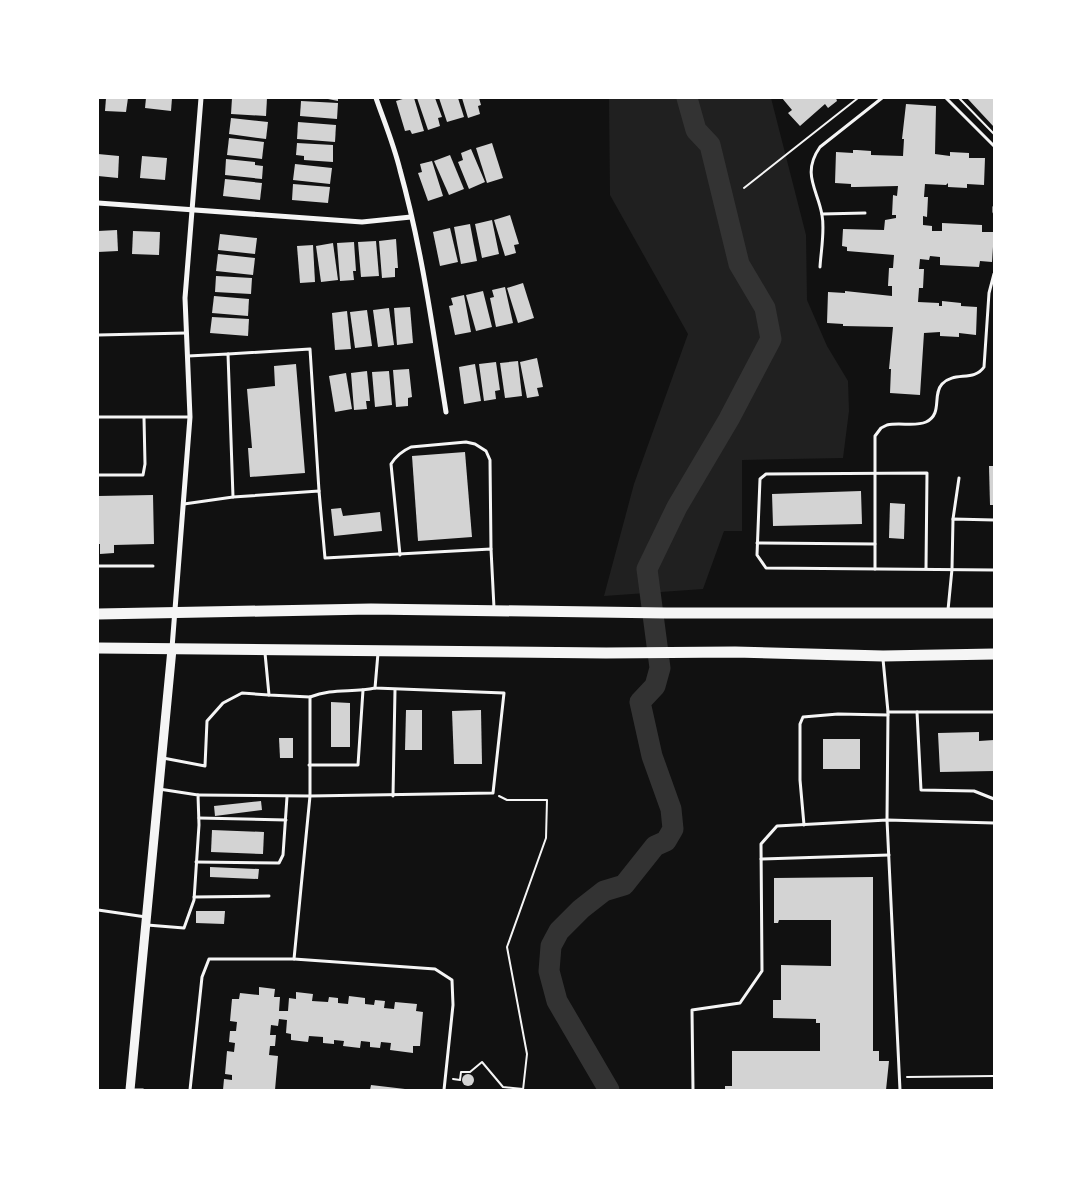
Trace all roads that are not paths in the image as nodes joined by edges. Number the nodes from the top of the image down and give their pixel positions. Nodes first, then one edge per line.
1 (201, 98) edge
2 (376, 98) edge
3 (882, 98) edge
4 (946, 98) edge
5 (994, 146) edge
6 (98, 203) edge
7 (994, 207) edge
8 (192, 209) junction
9 (865, 212) dead end
10 (994, 212) edge
11 (822, 214) junction
12 (411, 217) junction
13 (820, 267) dead end
14 (994, 274) edge
15 (186, 333) junction
16 (98, 334) edge
17 (228, 354) junction
18 (188, 356) junction
19 (446, 412) dead end
20 (98, 417) edge
21 (190, 417) junction
22 (144, 418) junction
23 (873, 474) junction
24 (98, 475) edge
25 (959, 478) dead end
26 (319, 491) junction
27 (233, 497) junction
28 (183, 504) junction
29 (953, 520) junction
30 (994, 520) edge
31 (757, 544) junction
32 (874, 544) junction
33 (491, 549) junction
34 (400, 555) junction
35 (98, 566) edge
36 (153, 566) dead end
37 (875, 569) junction
38 (926, 569) junction
39 (952, 570) junction
40 (994, 570) edge
41 (494, 611) junction
42 (174, 613) junction
43 (947, 613) junction
44 (994, 613) edge
45 (98, 614) edge
46 (98, 648) edge
47 (172, 649) junction
48 (265, 649) junction
49 (378, 650) junction
50 (994, 654) edge
51 (883, 656) junction
52 (375, 688) junction
53 (362, 690) junction
54 (394, 690) junction
55 (269, 695) junction
56 (310, 697) junction
57 (917, 712) junction
58 (994, 712) edge
59 (888, 713) junction
60 (162, 758) junction
61 (309, 765) junction
62 (159, 789) junction
63 (198, 794) junction
64 (287, 796) junction
65 (310, 796) junction
66 (393, 796) junction
67 (994, 799) edge
68 (199, 818) junction
69 (286, 820) junction
70 (887, 820) junction
71 (994, 823) edge
72 (804, 824) junction
73 (889, 856) junction
74 (761, 859) junction
75 (196, 862) junction
76 (269, 896) dead end
77 (194, 897) junction
78 (98, 910) edge
79 (146, 921) junction
80 (294, 958) junction
81 (130, 1090) edge
82 (143, 1090) edge
83 (190, 1090) edge
84 (444, 1090) edge
85 (692, 1090) edge
86 (900, 1090) edge

1 - 8 street
2 - 12 street
3 - 11 lane
4 - 5 lane
6 - 8 street
7 - 10 lane
8 - 12 street
8 - 15 street
9 - 11 lane
11 - 13 lane
12 - 19 street
14 - 23 lane
15 - 16 lane
15 - 18 street
17 - 18 lane
17 - 26 lane
17 - 27 lane
18 - 21 street
20 - 22 lane
21 - 22 lane
21 - 28 street
22 - 24 lane
23 - 31 lane
23 - 32 lane
23 - 38 lane
25 - 29 lane
26 - 27 lane
26 - 34 lane
27 - 28 lane
28 - 42 street
29 - 30 lane
29 - 39 lane
31 - 32 lane
31 - 37 lane
32 - 37 lane
33 - 34 lane
33 - 34 lane
33 - 41 lane
35 - 36 lane
37 - 38 lane
38 - 39 lane
39 - 40 lane
39 - 43 lane
41 - 42 main road
41 - 43 main road
42 - 45 main road
42 - 47 street
43 - 44 main road
46 - 47 main road
47 - 48 main road
47 - 60 street
48 - 49 main road
48 - 55 lane
49 - 51 main road
49 - 52 lane
50 - 51 main road
51 - 59 lane
52 - 53 lane
52 - 54 lane
53 - 56 lane
53 - 61 lane
54 - 66 lane
54 - 66 lane
55 - 56 lane
55 - 60 lane
56 - 61 lane
57 - 58 lane
57 - 59 lane
57 - 67 lane
59 - 70 lane
59 - 72 lane
60 - 62 street
61 - 65 lane
62 - 63 lane
62 - 79 street
63 - 64 lane
63 - 68 lane
64 - 65 lane
64 - 69 lane
65 - 66 lane
65 - 80 lane
68 - 69 lane
68 - 75 lane
69 - 75 lane
70 - 71 lane
70 - 72 lane
70 - 73 lane
72 - 74 lane
73 - 74 lane
73 - 86 lane
74 - 85 lane
75 - 77 lane
76 - 77 lane
77 - 79 lane
78 - 79 lane
79 - 81 street
80 - 83 lane
80 - 84 lane
81 - 82 lane

